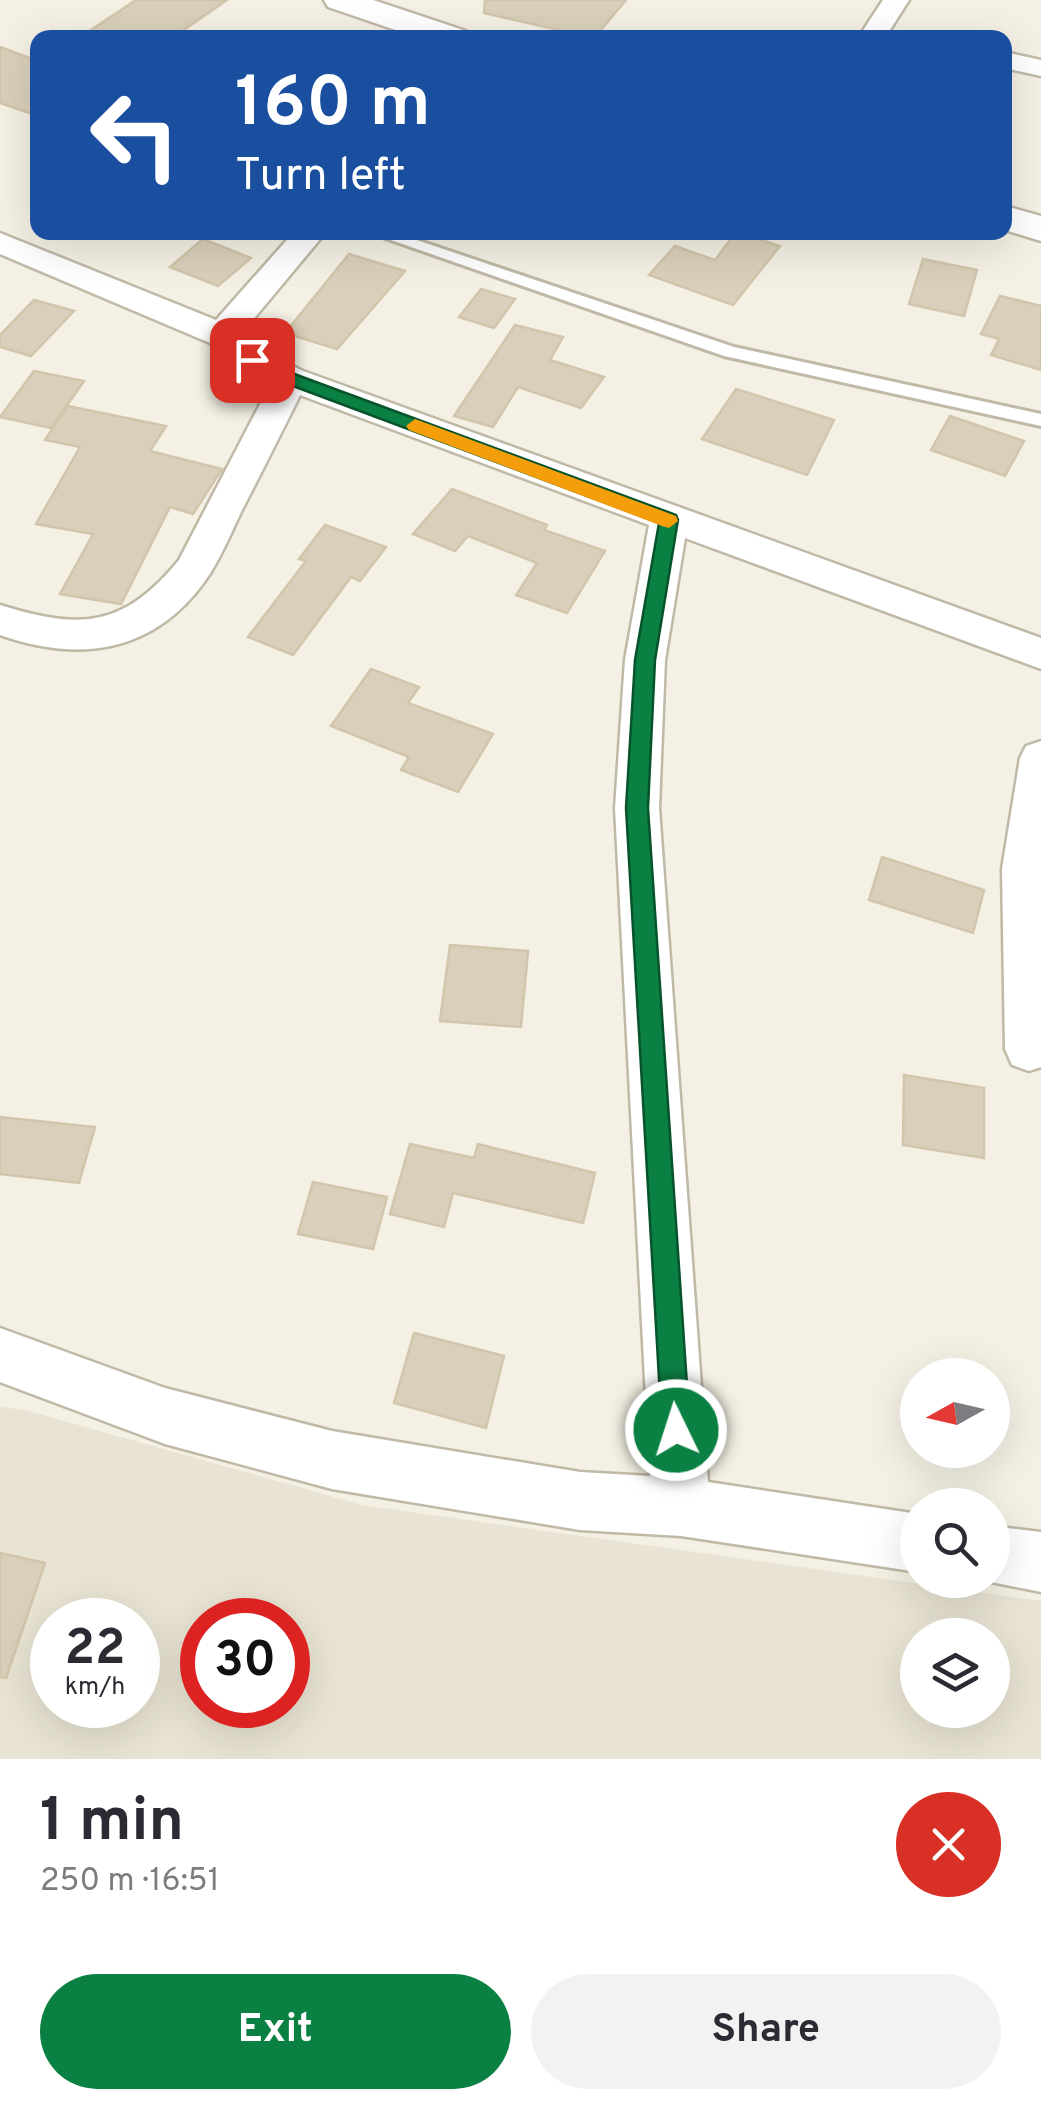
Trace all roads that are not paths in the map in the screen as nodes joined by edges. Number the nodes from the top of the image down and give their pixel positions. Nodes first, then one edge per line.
1 (340, 0) edge
2 (896, 0) edge
3 (430, 30) edge
4 (876, 30) edge
5 (1012, 62) edge
6 (1041, 68) edge
7 (1012, 219) edge
8 (1041, 229) edge
9 (303, 240) edge
10 (400, 240) edge
11 (0, 243) edge
12 (222, 335) junction
13 (291, 379) junction
14 (1041, 420) edge
15 (669, 520) junction
16 (0, 620) edge
17 (1041, 654) edge
18 (1041, 758) edge
19 (1032, 872) edge
20 (1029, 1049) dead end
21 (0, 1355) edge
22 (681, 1507) junction
23 (900, 1541) edge
24 (1010, 1558) edge
25 (1041, 1562) edge

1 - 3 street
2 - 4 street
5 - 6 street
7 - 8 street
9 - 12 street
10 - 14 lane
11 - 12 street
12 - 13 street
13 - 15 street
13 - 16 street
15 - 17 street
15 - 22 street
18 - 19 street
19 - 20 street
21 - 22 street
22 - 23 street
24 - 25 street

